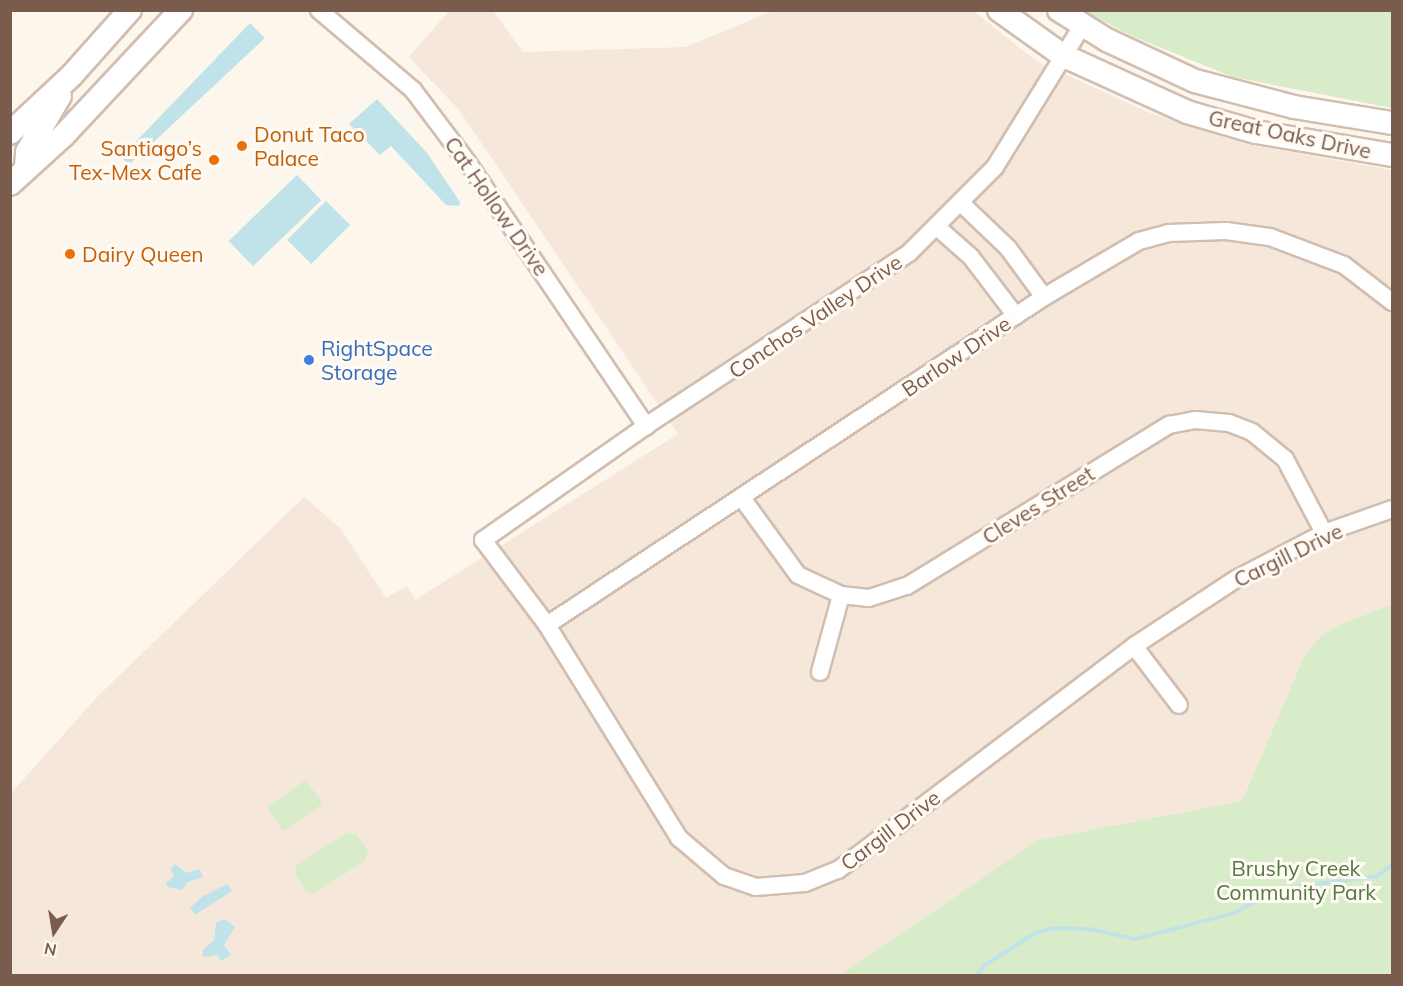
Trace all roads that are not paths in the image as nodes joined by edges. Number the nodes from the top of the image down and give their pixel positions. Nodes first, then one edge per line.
1 (130, 10) edge
2 (181, 10) edge
3 (319, 10) edge
4 (999, 10) edge
5 (1059, 10) edge
6 (1082, 26) junction
7 (1062, 55) junction
8 (72, 75) junction
9 (1392, 123) edge
10 (10, 133) edge
11 (1392, 155) edge
12 (18, 177) edge
13 (962, 204) junction
14 (937, 227) junction
15 (1044, 297) junction
16 (1392, 302) edge
17 (1016, 316) junction
18 (646, 426) junction
19 (742, 498) junction
20 (1392, 509) edge
21 (1324, 533) junction
22 (483, 540) joint
23 (841, 595) junction
24 (547, 625) junction
25 (1134, 646) junction
26 (820, 672) dead end
27 (1179, 705) dead end

1 - 8 street
2 - 12 street
3 - 18 street, Cat Hollow Drive
4 - 7 street, Great Oaks Drive
5 - 6 street, Great Oaks Drive
6 - 7 street, Conchos Valley Drive
6 - 9 street, Great Oaks Drive
7 - 11 street, Great Oaks Drive
7 - 13 street, Conchos Valley Drive
8 - 10 street
8 - 12 street
13 - 14 street, Conchos Valley Drive
13 - 15 street
14 - 17 street
14 - 18 street, Conchos Valley Drive
15 - 16 street, Barlow Drive
15 - 17 street, Barlow Drive
17 - 19 street, Barlow Drive
18 - 22 street, Conchos Valley Drive
19 - 23 street, Cleves Street
19 - 24 street, Barlow Drive
20 - 21 street, Cargill Drive
21 - 23 street, Cleves Street
21 - 25 street, Cargill Drive
22 - 24 street, Cargill Drive
23 - 26 street
24 - 25 street, Cargill Drive
25 - 27 street

